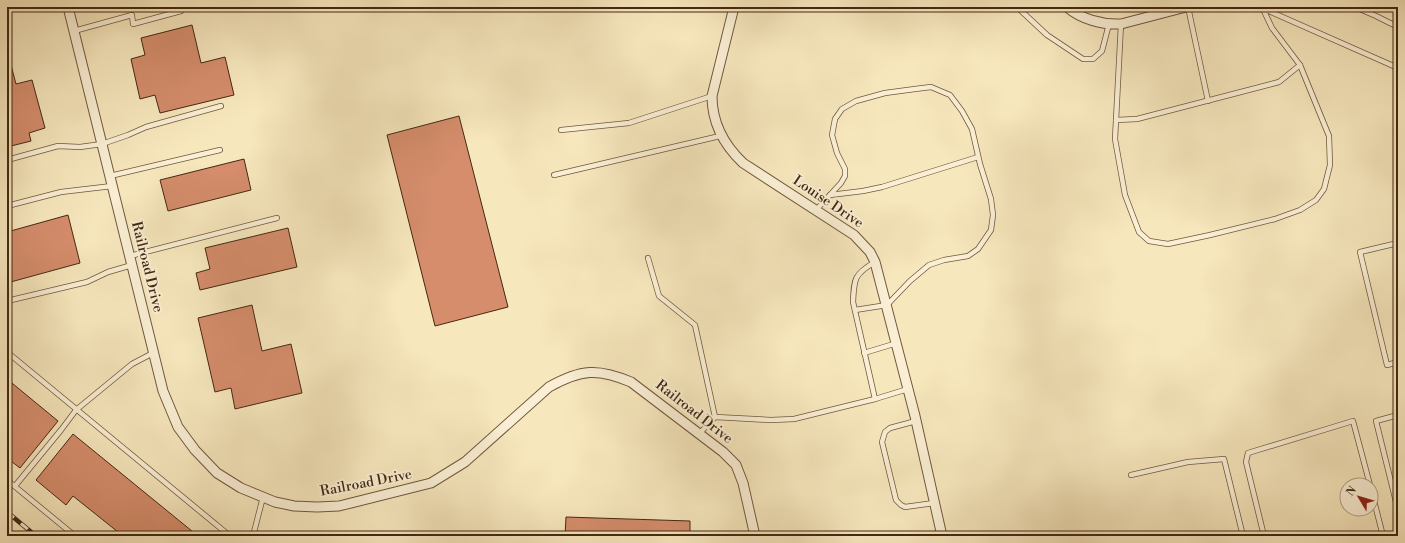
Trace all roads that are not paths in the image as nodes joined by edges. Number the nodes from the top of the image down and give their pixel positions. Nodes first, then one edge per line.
1 (68, 7) edge
2 (734, 7) edge
3 (1017, 7) edge
4 (1067, 7) edge
5 (1187, 7) edge
6 (1354, 7) edge
7 (1262, 8) edge
8 (181, 11) dead end
9 (1109, 24) junction
10 (1121, 24) junction
11 (1398, 28) edge
12 (74, 31) junction
13 (1300, 66) junction
14 (1398, 68) edge
15 (712, 96) junction
16 (1208, 101) junction
17 (221, 106) dead end
18 (1116, 120) junction
19 (561, 130) dead end
20 (720, 136) junction
21 (102, 144) junction
22 (220, 150) dead end
23 (978, 157) junction
24 (7, 160) edge
25 (554, 175) dead end
26 (110, 176) junction
27 (112, 186) junction
28 (830, 195) junction
29 (7, 206) edge
30 (816, 210) junction
31 (277, 218) dead end
32 (1398, 243) edge
33 (648, 258) dead end
34 (131, 261) junction
35 (875, 262) junction
36 (7, 301) edge
37 (887, 305) junction
38 (855, 310) junction
39 (897, 343) junction
40 (7, 352) edge
41 (153, 353) junction
42 (864, 353) junction
43 (1398, 362) edge
44 (908, 389) junction
45 (875, 399) junction
46 (76, 410) junction
47 (1398, 415) edge
48 (715, 417) junction
49 (916, 421) junction
50 (699, 434) junction
51 (1132, 475) dead end
52 (1368, 477) edge
53 (7, 480) edge
54 (15, 486) junction
55 (263, 497) junction
56 (934, 503) junction
57 (1398, 510) edge
58 (1378, 517) edge
59 (75, 536) edge
60 (230, 536) edge
61 (253, 536) edge
62 (756, 536) edge
63 (942, 536) edge
64 (1243, 536) edge
65 (1264, 536) edge
66 (1383, 536) edge

1 - 12 street, Railroad Drive
2 - 15 street, Louise Drive
3 - 9 lane
4 - 9 street
5 - 10 street
5 - 16 lane
6 - 11 lane
7 - 13 lane
7 - 14 lane
8 - 12 lane
9 - 10 street
10 - 18 lane
12 - 21 street, Railroad Drive
13 - 16 lane
13 - 18 lane
15 - 19 lane
15 - 20 street, Louise Drive
16 - 18 lane
17 - 21 lane
20 - 25 lane
20 - 30 street, Louise Drive
21 - 24 lane
21 - 26 street, Railroad Drive
22 - 26 lane
23 - 28 lane
23 - 28 lane
23 - 37 lane
26 - 27 street, Railroad Drive
27 - 29 lane
27 - 34 street, Railroad Drive
28 - 30 lane
30 - 35 street, Louise Drive
31 - 34 lane
32 - 43 lane
33 - 48 lane
34 - 36 lane
34 - 41 street, Railroad Drive
35 - 37 street, Louise Drive
35 - 38 lane
37 - 38 lane
37 - 39 street, Louise Drive
38 - 42 lane
39 - 42 lane
39 - 44 street, Louise Drive
40 - 46 lane
41 - 46 lane
41 - 55 street, Railroad Drive
42 - 45 lane
44 - 45 lane
44 - 49 street, Louise Drive
45 - 48 lane
46 - 54 lane
46 - 60 lane
47 - 57 lane
48 - 50 lane
49 - 56 street, Louise Drive
49 - 56 lane
50 - 55 street, Railroad Drive
50 - 62 street, Railroad Drive
51 - 64 lane
52 - 65 lane
53 - 54 lane
54 - 59 lane
55 - 61 lane
56 - 63 street, Louise Drive
58 - 66 lane

